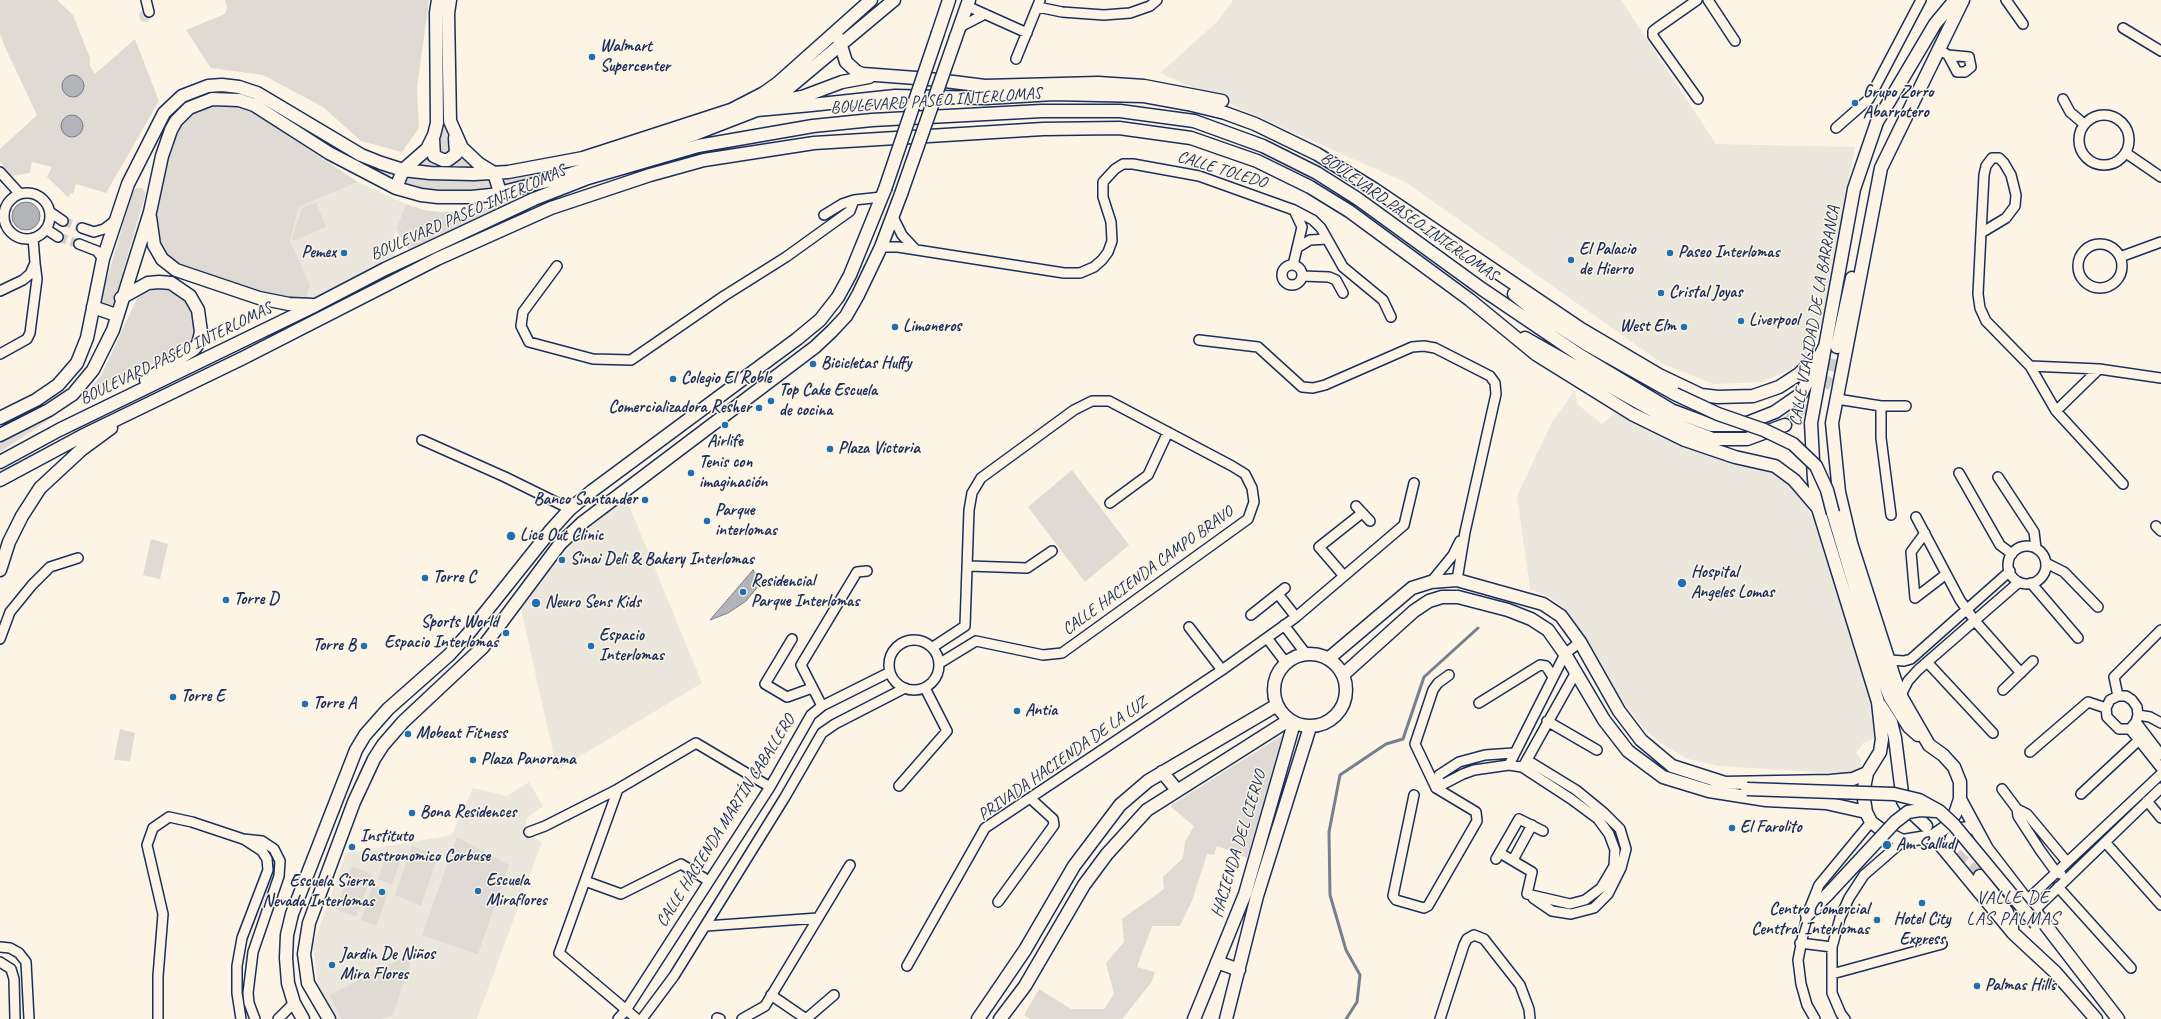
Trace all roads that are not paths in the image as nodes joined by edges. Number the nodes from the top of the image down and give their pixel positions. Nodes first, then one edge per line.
1 (146, 0) edge
2 (438, 0) edge
3 (450, 0) edge
4 (871, 0) edge
5 (894, 0) edge
6 (949, 0) edge
7 (1157, 0) edge
8 (1696, 0) edge
9 (1708, 0) edge
10 (1921, 0) edge
11 (1955, 0) edge
12 (1963, 0) edge
13 (2006, 0) edge
14 (968, 3) edge
15 (1039, 3) edge
16 (149, 12) dead end
17 (985, 14) junction
18 (2023, 24) dead end
19 (2123, 28) dead end
20 (836, 30) junction
21 (958, 32) junction
22 (1027, 33) junction
23 (1735, 42) dead end
24 (840, 45) junction
25 (2161, 51) edge
26 (1943, 52) junction
27 (1016, 59) dead end
28 (801, 76) junction
29 (880, 76) junction
30 (802, 97) junction
31 (1698, 99) dead end
32 (2063, 99) dead end
33 (1222, 101) dead end
34 (770, 103) junction
35 (811, 105) junction
36 (731, 110) junction
37 (757, 110) junction
38 (2084, 124) junction
39 (1836, 128) dead end
40 (454, 135) junction
41 (433, 138) junction
42 (2126, 153) junction
43 (403, 170) junction
44 (0, 172) edge
45 (494, 173) junction
46 (2161, 177) edge
47 (132, 179) junction
48 (1878, 180) junction
49 (155, 188) junction
50 (396, 188) junction
51 (500, 192) junction
52 (884, 193) junction
53 (20, 194) junction
54 (854, 200) junction
55 (2, 207) edge
56 (1294, 210) junction
57 (50, 212) junction
58 (150, 212) junction
59 (824, 215) dead end
60 (893, 217) junction
61 (116, 219) junction
62 (63, 221) tunnel mouth
63 (82, 228) tunnel mouth
64 (46, 229) junction
65 (1981, 233) junction
66 (58, 237) tunnel mouth
67 (33, 238) junction
68 (1327, 239) junction
69 (2161, 242) edge
70 (79, 244) tunnel mouth
71 (881, 247) junction
72 (1297, 248) junction
73 (916, 250) junction
74 (1464, 252) junction
75 (2120, 257) junction
76 (103, 259) junction
77 (35, 263) junction
78 (1293, 265) junction
79 (557, 266) dead end
80 (1302, 276) junction
81 (1482, 289) junction
82 (0, 291) edge
83 (1343, 293) dead end
84 (122, 298) junction
85 (316, 305) junction
86 (93, 307) junction
87 (1535, 311) junction
88 (116, 315) junction
89 (1391, 317) dead end
90 (1503, 326) junction
91 (1199, 340) dead end
92 (1837, 347) tunnel mouth
93 (1824, 348) junction
94 (0, 354) edge
95 (2030, 366) junction
96 (760, 367) junction
97 (2099, 369) junction
98 (2161, 378) edge
99 (772, 380) junction
100 (1837, 399) junction
101 (141, 406) junction
102 (1881, 406) junction
103 (1906, 406) dead end
104 (102, 410) junction
105 (2056, 411) junction
106 (0, 418) edge
107 (1785, 425) tunnel mouth
108 (1168, 432) junction
109 (0, 435) edge
110 (422, 440) dead end
111 (1834, 441) junction
112 (1812, 442) junction
113 (0, 462) edge
114 (1959, 473) dead end
115 (1998, 477) dead end
116 (0, 480) edge
117 (1414, 483) dead end
118 (2123, 484) dead end
119 (1110, 503) dead end
120 (1818, 508) junction
121 (570, 509) junction
122 (1891, 515) dead end
123 (1916, 517) dead end
124 (1370, 521) dead end
125 (1465, 532) junction
126 (1925, 533) junction
127 (2036, 548) junction
128 (1052, 551) dead end
129 (2012, 554) junction
130 (78, 558) dead end
131 (2046, 563) junction
132 (969, 566) junction
133 (0, 570) edge
134 (2010, 571) junction
135 (867, 572) dead end
136 (1945, 575) junction
137 (1344, 576) junction
138 (1458, 580) junction
139 (1431, 582) junction
140 (2019, 582) junction
141 (2031, 583) junction
142 (2098, 607) dead end
143 (1967, 610) junction
144 (1251, 615) dead end
145 (1296, 617) junction
146 (1975, 621) junction
147 (1284, 625) junction
148 (1189, 627) dead end
149 (2161, 630) edge
150 (1267, 638) junction
151 (2078, 638) dead end
152 (792, 639) dead end
153 (0, 640) edge
154 (1580, 642) junction
155 (933, 647) junction
156 (1306, 654) junction
157 (1565, 654) junction
158 (449, 655) junction
159 (1328, 659) junction
160 (1889, 660) junction
161 (1927, 662) junction
162 (2033, 662) dead end
163 (1286, 663) junction
164 (940, 664) junction
165 (461, 668) junction
166 (1222, 670) junction
167 (890, 672) junction
168 (1576, 672) junction
169 (2021, 673) junction
170 (1344, 674) junction
171 (1449, 675) dead end
172 (1554, 677) junction
173 (812, 688) junction
174 (905, 688) junction
175 (924, 688) junction
176 (2003, 690) dead end
177 (1901, 695) junction
178 (2118, 696) junction
179 (1878, 702) junction
180 (1480, 703) dead end
181 (1277, 705) junction
182 (822, 706) junction
183 (2106, 708) junction
184 (1291, 721) junction
185 (1547, 721) junction
186 (2135, 722) junction
187 (2161, 723) edge
188 (1310, 727) junction
189 (1993, 733) dead end
190 (2139, 740) junction
191 (1929, 744) junction
192 (1597, 750) dead end
193 (2030, 752) dead end
194 (1513, 753) junction
195 (2161, 755) edge
196 (1524, 764) junction
197 (1508, 765) junction
198 (2161, 768) edge
199 (1162, 772) junction
200 (1867, 773) junction
201 (2161, 774) edge
202 (1830, 781) junction
203 (1725, 783) junction
204 (899, 786) dead end
205 (770, 787) junction
206 (1436, 788) junction
207 (2161, 788) edge
208 (2002, 789) dead end
209 (618, 790) junction
210 (1177, 790) junction
211 (2081, 794) dead end
212 (1414, 795) dead end
213 (1030, 798) junction
214 (1960, 798) junction
215 (2147, 801) junction
216 (1826, 803) junction
217 (2017, 809) junction
218 (1939, 811) junction
219 (1869, 817) junction
220 (2161, 818) edge
221 (1532, 825) junction
222 (1926, 826) dead end
223 (1975, 827) junction
224 (1543, 831) dead end
225 (529, 832) dead end
226 (1933, 836) junction
227 (243, 839) junction
228 (1903, 840) junction
229 (2105, 842) junction
230 (1852, 847) junction
231 (1947, 852) junction
232 (1514, 860) junction
233 (1877, 862) junction
234 (2067, 862) junction
235 (850, 865) dead end
236 (2056, 872) junction
237 (1980, 876) tunnel mouth
238 (2069, 877) junction
239 (585, 881) junction
240 (710, 881) junction
241 (2058, 887) junction
242 (2027, 900) junction
243 (998, 902) dead end
244 (2161, 905) edge
245 (2035, 910) junction
246 (1807, 915) junction
247 (818, 918) junction
248 (706, 926) junction
249 (2013, 933) junction
250 (2057, 937) junction
251 (1800, 943) junction
252 (1942, 944) dead end
253 (0, 947) edge
254 (1832, 947) junction
255 (0, 962) edge
256 (1217, 962) junction
257 (907, 966) dead end
258 (2131, 968) dead end
259 (1240, 970) junction
260 (1832, 974) junction
261 (2097, 991) junction
262 (771, 995) junction
263 (834, 995) dead end
264 (294, 1003) junction
265 (2082, 1003) junction
266 (626, 1010) junction
267 (16, 1019) edge
268 (29, 1019) edge
269 (158, 1019) edge
270 (241, 1019) edge
271 (255, 1019) edge
272 (278, 1019) edge
273 (304, 1019) edge
274 (329, 1019) edge
275 (618, 1019) edge
276 (637, 1019) edge
277 (642, 1019) edge
278 (742, 1019) edge
279 (806, 1019) edge
280 (978, 1019) edge
281 (1000, 1019) edge
282 (1194, 1019) edge
283 (1226, 1019) edge
284 (1440, 1019) edge
285 (1530, 1019) edge
286 (1815, 1019) edge
287 (1845, 1019) edge
288 (2096, 1019) edge
289 (2118, 1019) edge

1 - 16 street
2 - 41 main road
3 - 40 main road
4 - 20 main road
5 - 24 main road
6 - 52 main road, bridge
7 - 15 street
8 - 31 street
9 - 23 street
10 - 39 street
11 - 93 main road, CALLE VIALIDAD DE LA BARRANCA
12 - 26 main road
13 - 18 street
14 - 17 street
14 - 21 main road
15 - 22 street
17 - 21 street
17 - 22 street
19 - 25 street
20 - 24 main road
20 - 36 main road
21 - 60 main road, bridge
22 - 27 street
24 - 28 main road
24 - 29 main road
26 - 26 street
26 - 48 main road
28 - 30 main road
28 - 34 main road
29 - 30 main road
29 - 33 main road
30 - 34 main road
30 - 35 main road
32 - 38 street
34 - 37 main road
35 - 37 main road
35 - 74 main road
36 - 37 main road
36 - 45 main road
37 - 51 main road
38 - 42 street
38 - 42 street
40 - 41 main road
40 - 45 main road
41 - 43 main road
42 - 46 street
43 - 45 main road
43 - 47 main road
43 - 50 main road
44 - 53 street
45 - 51 main road
47 - 49 main road
47 - 61 main road
48 - 92 main road
48 - 100 main road
49 - 50 main road
49 - 58 main road
50 - 51 main road
52 - 54 street
52 - 96 main road
53 - 55 street
53 - 57 street
54 - 59 street
54 - 79 street
55 - 67 street
56 - 68 street, CALLE TOLEDO
56 - 72 street
56 - 73 street, CALLE TOLEDO
57 - 62 street
57 - 64 street
58 - 84 main road
58 - 85 main road
60 - 71 main road
60 - 73 street
61 - 63 street
61 - 76 main road
64 - 66 street
64 - 67 street
65 - 65 street
65 - 95 street
67 - 77 street
68 - 72 street
68 - 89 street, CALLE TOLEDO
69 - 75 street
70 - 76 street
71 - 73 street, CALLE TOLEDO
71 - 99 main road
72 - 78 street
74 - 87 main road
74 - 93 main road
75 - 75 street
76 - 86 main road
77 - 82 street
77 - 94 street
78 - 80 street
78 - 80 street
80 - 83 street
81 - 85 main road, BOULEVARD PASEO INTERLOMAS
81 - 87 main road
81 - 93 main road, BOULEVARD PASEO INTERLOMAS
84 - 88 main road
84 - 104 main road
85 - 104 main road, BOULEVARD PASEO INTERLOMAS
86 - 88 main road
86 - 106 main road
87 - 191 main road, bridge
88 - 109 main road
90 - 101 main road, BOULEVARD PASEO INTERLOMAS
90 - 107 main road
90 - 120 main road, BOULEVARD PASEO INTERLOMAS
91 - 125 street
93 - 112 main road, CALLE VIALIDAD DE LA BARRANCA
95 - 97 street
95 - 105 street
96 - 99 main road
96 - 121 main road
97 - 98 street
97 - 105 street
99 - 165 main road
100 - 102 street
100 - 111 main road
101 - 116 main road, BOULEVARD PASEO INTERLOMAS
101 - 133 main road
102 - 103 street
102 - 122 street
104 - 113 main road, BOULEVARD PASEO INTERLOMAS
105 - 118 street
108 - 119 street
108 - 132 street, CALLE HACIENDA CAMPO BRAVO
108 - 164 street, CALLE HACIENDA CAMPO BRAVO
110 - 121 street
111 - 112 main road
111 - 160 main road
112 - 120 main road, CALLE VIALIDAD DE LA BARRANCA
114 - 129 street
115 - 127 street
117 - 137 street, PRIVADA HACIENDA DE LA LUZ
120 - 179 main road, CALLE VIALIDAD DE LA BARRANCA
121 - 158 main road
123 - 126 street
124 - 137 street
125 - 138 street
125 - 139 street
126 - 136 street
126 - 136 street
127 - 129 street
127 - 131 street
128 - 132 street
129 - 134 street
130 - 153 street
131 - 141 street
131 - 142 street
132 - 155 street, CALLE HACIENDA CAMPO BRAVO
134 - 140 street
134 - 143 street
135 - 173 street
136 - 143 street
137 - 145 street, PRIVADA HACIENDA DE LA LUZ
138 - 139 main road
138 - 154 main road
139 - 159 main road
140 - 141 street
140 - 146 street
141 - 151 street
143 - 146 street
143 - 160 street
144 - 145 street
145 - 147 street, PRIVADA HACIENDA DE LA LUZ
146 - 161 street
146 - 169 street
147 - 150 street, PRIVADA HACIENDA DE LA LUZ
147 - 156 street
148 - 166 street
149 - 178 street
150 - 163 street
150 - 166 street, PRIVADA HACIENDA DE LA LUZ
152 - 173 street
154 - 157 street
154 - 203 main road
155 - 164 street
155 - 167 street
156 - 159 main road
156 - 163 main road
157 - 168 main road
157 - 170 main road
157 - 172 street
158 - 165 main road
158 - 264 main road
159 - 170 main road
160 - 177 main road
161 - 177 street
161 - 189 street
162 - 169 street
163 - 181 main road
164 - 175 street
165 - 274 main road
166 - 213 street, PRIVADA HACIENDA DE LA LUZ
167 - 174 street
167 - 182 street, CALLE HACIENDA MARTÍN CABALLERO
168 - 185 street
168 - 216 main road
169 - 176 street
170 - 188 main road
171 - 206 street
172 - 180 street
172 - 194 street
173 - 182 street
174 - 175 street
174 - 248 street, CALLE HACIENDA MARTÍN CABALLERO
175 - 204 street
177 - 191 main road
178 - 183 street
178 - 186 street
179 - 200 main road, CALLE VIALIDAD DE LA BARRANCA
179 - 222 main road
181 - 184 main road
181 - 199 main road
182 - 205 street, CALLE HACIENDA MARTÍN CABALLERO
183 - 186 street
183 - 193 street
184 - 188 main road
184 - 210 main road
184 - 256 main road, HACIENDA DEL CIERVO
185 - 192 street
185 - 196 street
186 - 187 street
186 - 190 street
186 - 195 street
188 - 259 main road, HACIENDA DEL CIERVO
190 - 198 street
190 - 211 street
191 - 214 main road
194 - 197 street
194 - 206 street
196 - 197 street
196 - 232 street
197 - 206 street
199 - 210 main road
199 - 280 main road
200 - 202 main road
200 - 219 main road, CALLE VIALIDAD DE LA BARRANCA
201 - 234 street
202 - 203 main road
202 - 216 main road
203 - 218 main road, bridge
205 - 209 street
205 - 240 street, CALLE HACIENDA MARTÍN CABALLERO
206 - 212 street
207 - 215 street
208 - 217 street
209 - 225 street
209 - 239 street
210 - 281 main road
213 - 243 street
213 - 257 street, PRIVADA HACIENDA DE LA LUZ
214 - 223 main road
214 - 226 main road
215 - 220 street
215 - 229 street
216 - 219 main road
217 - 234 street
217 - 236 street
218 - 246 main road, bridge
218 - 250 main road, bridge
219 - 228 main road
219 - 230 street
221 - 224 street
221 - 232 street
221 - 232 street
223 - 231 main road
223 - 242 main road
226 - 228 main road
226 - 231 main road
227 - 269 street
227 - 270 street
227 - 271 street
228 - 233 street
229 - 238 street
229 - 244 street
230 - 233 street
230 - 246 street
231 - 249 main road
233 - 254 street
234 - 236 street
235 - 247 street
236 - 238 street
236 - 242 street
237 - 249 main road
238 - 241 street
239 - 240 street
239 - 266 street
240 - 266 street, CALLE HACIENDA MARTÍN CABALLERO
241 - 245 street
241 - 258 street
242 - 245 main road
245 - 250 main road
246 - 251 street
247 - 248 street
247 - 262 street
248 - 277 street, CALLE HACIENDA MARTÍN CABALLERO
249 - 265 main road
250 - 261 main road
251 - 254 street
251 - 286 street
252 - 260 street
253 - 268 street
254 - 260 street
255 - 267 street
256 - 259 main road
256 - 282 main road, HACIENDA DEL CIERVO
259 - 283 main road, HACIENDA DEL CIERVO
260 - 287 street
261 - 265 main road
261 - 289 main road
262 - 278 street
262 - 279 street
263 - 279 street
264 - 272 street
264 - 273 main road
265 - 288 main road
266 - 275 street, CALLE HACIENDA MARTÍN CABALLERO
266 - 276 street
284 - 285 street

